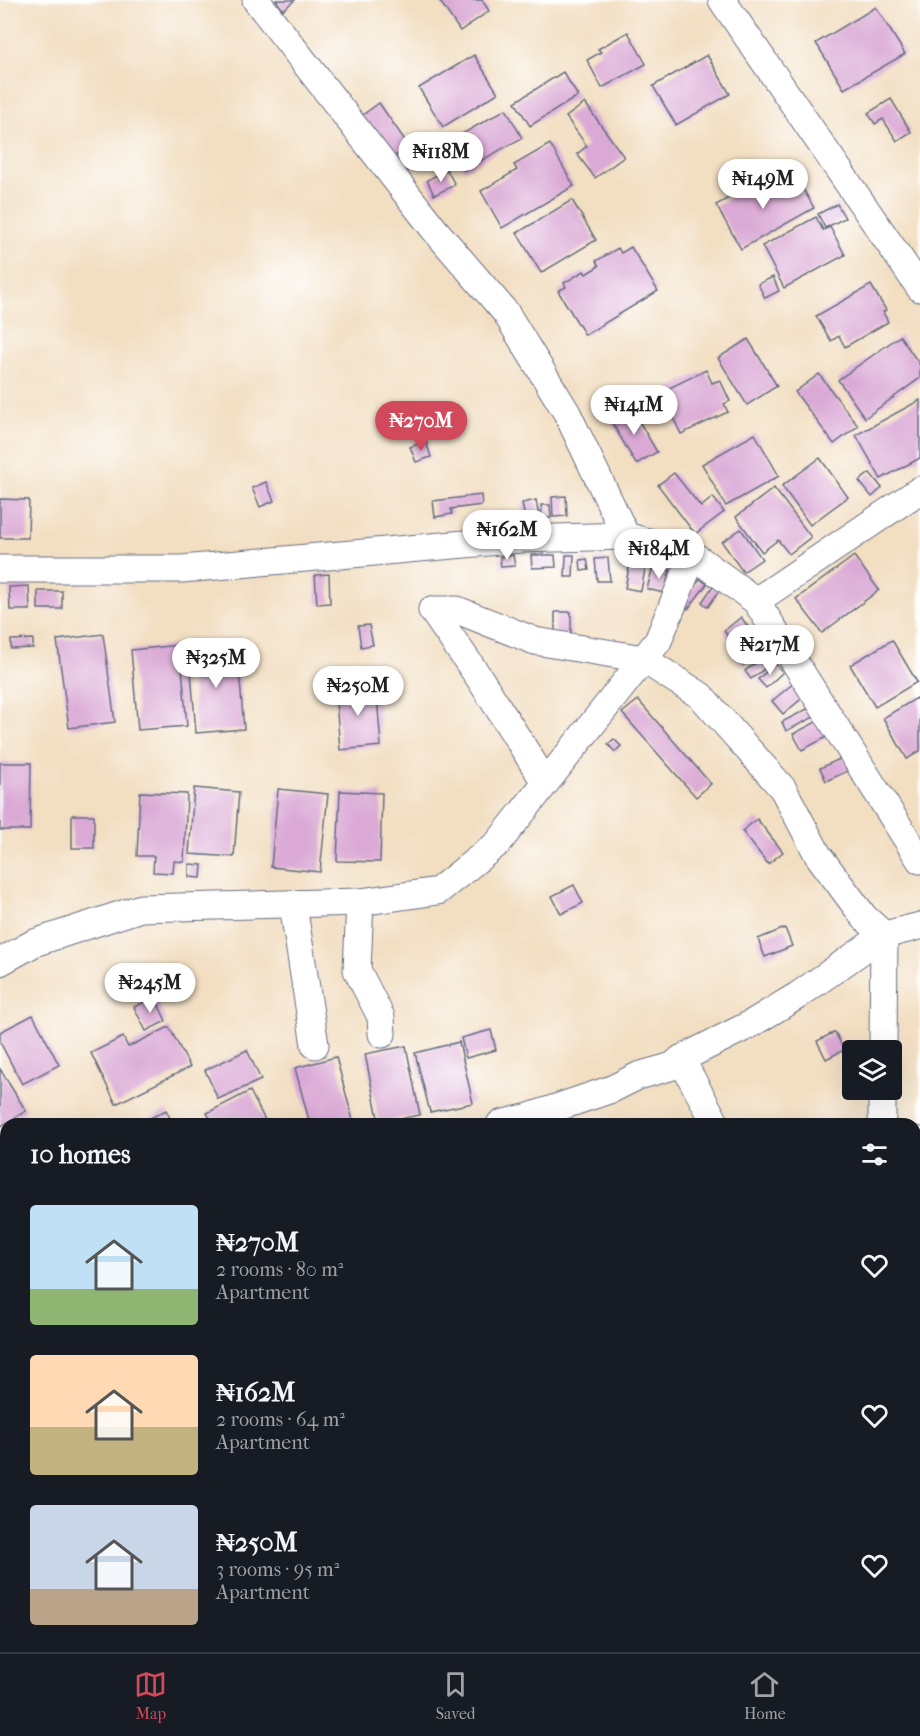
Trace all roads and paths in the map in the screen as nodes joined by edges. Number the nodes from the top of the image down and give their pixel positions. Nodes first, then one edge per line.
1 (256, 0) edge
2 (722, 0) edge
3 (920, 288) edge
4 (920, 490) edge
5 (626, 536) junction
6 (693, 555) junction
7 (0, 569) edge
8 (756, 601) junction
9 (643, 659) junction
10 (545, 782) junction
11 (919, 854) edge
12 (360, 902) junction
13 (293, 905) junction
14 (920, 926) edge
15 (884, 935) junction
16 (1, 959) edge
17 (382, 1034) dead end
18 (883, 1040) edge
19 (315, 1044) dead end
20 (681, 1059) junction
21 (525, 1118) edge
22 (713, 1118) edge

1 - 5 street
2 - 3 street
4 - 8 street
5 - 6 street
5 - 7 street
6 - 8 street
6 - 9 street
8 - 11 street
9 - 10 street
9 - 10 street
9 - 15 street
10 - 12 street
12 - 13 street
12 - 17 street
13 - 16 street
13 - 19 street
14 - 15 street
15 - 18 street
15 - 20 street
20 - 21 street
20 - 22 street

